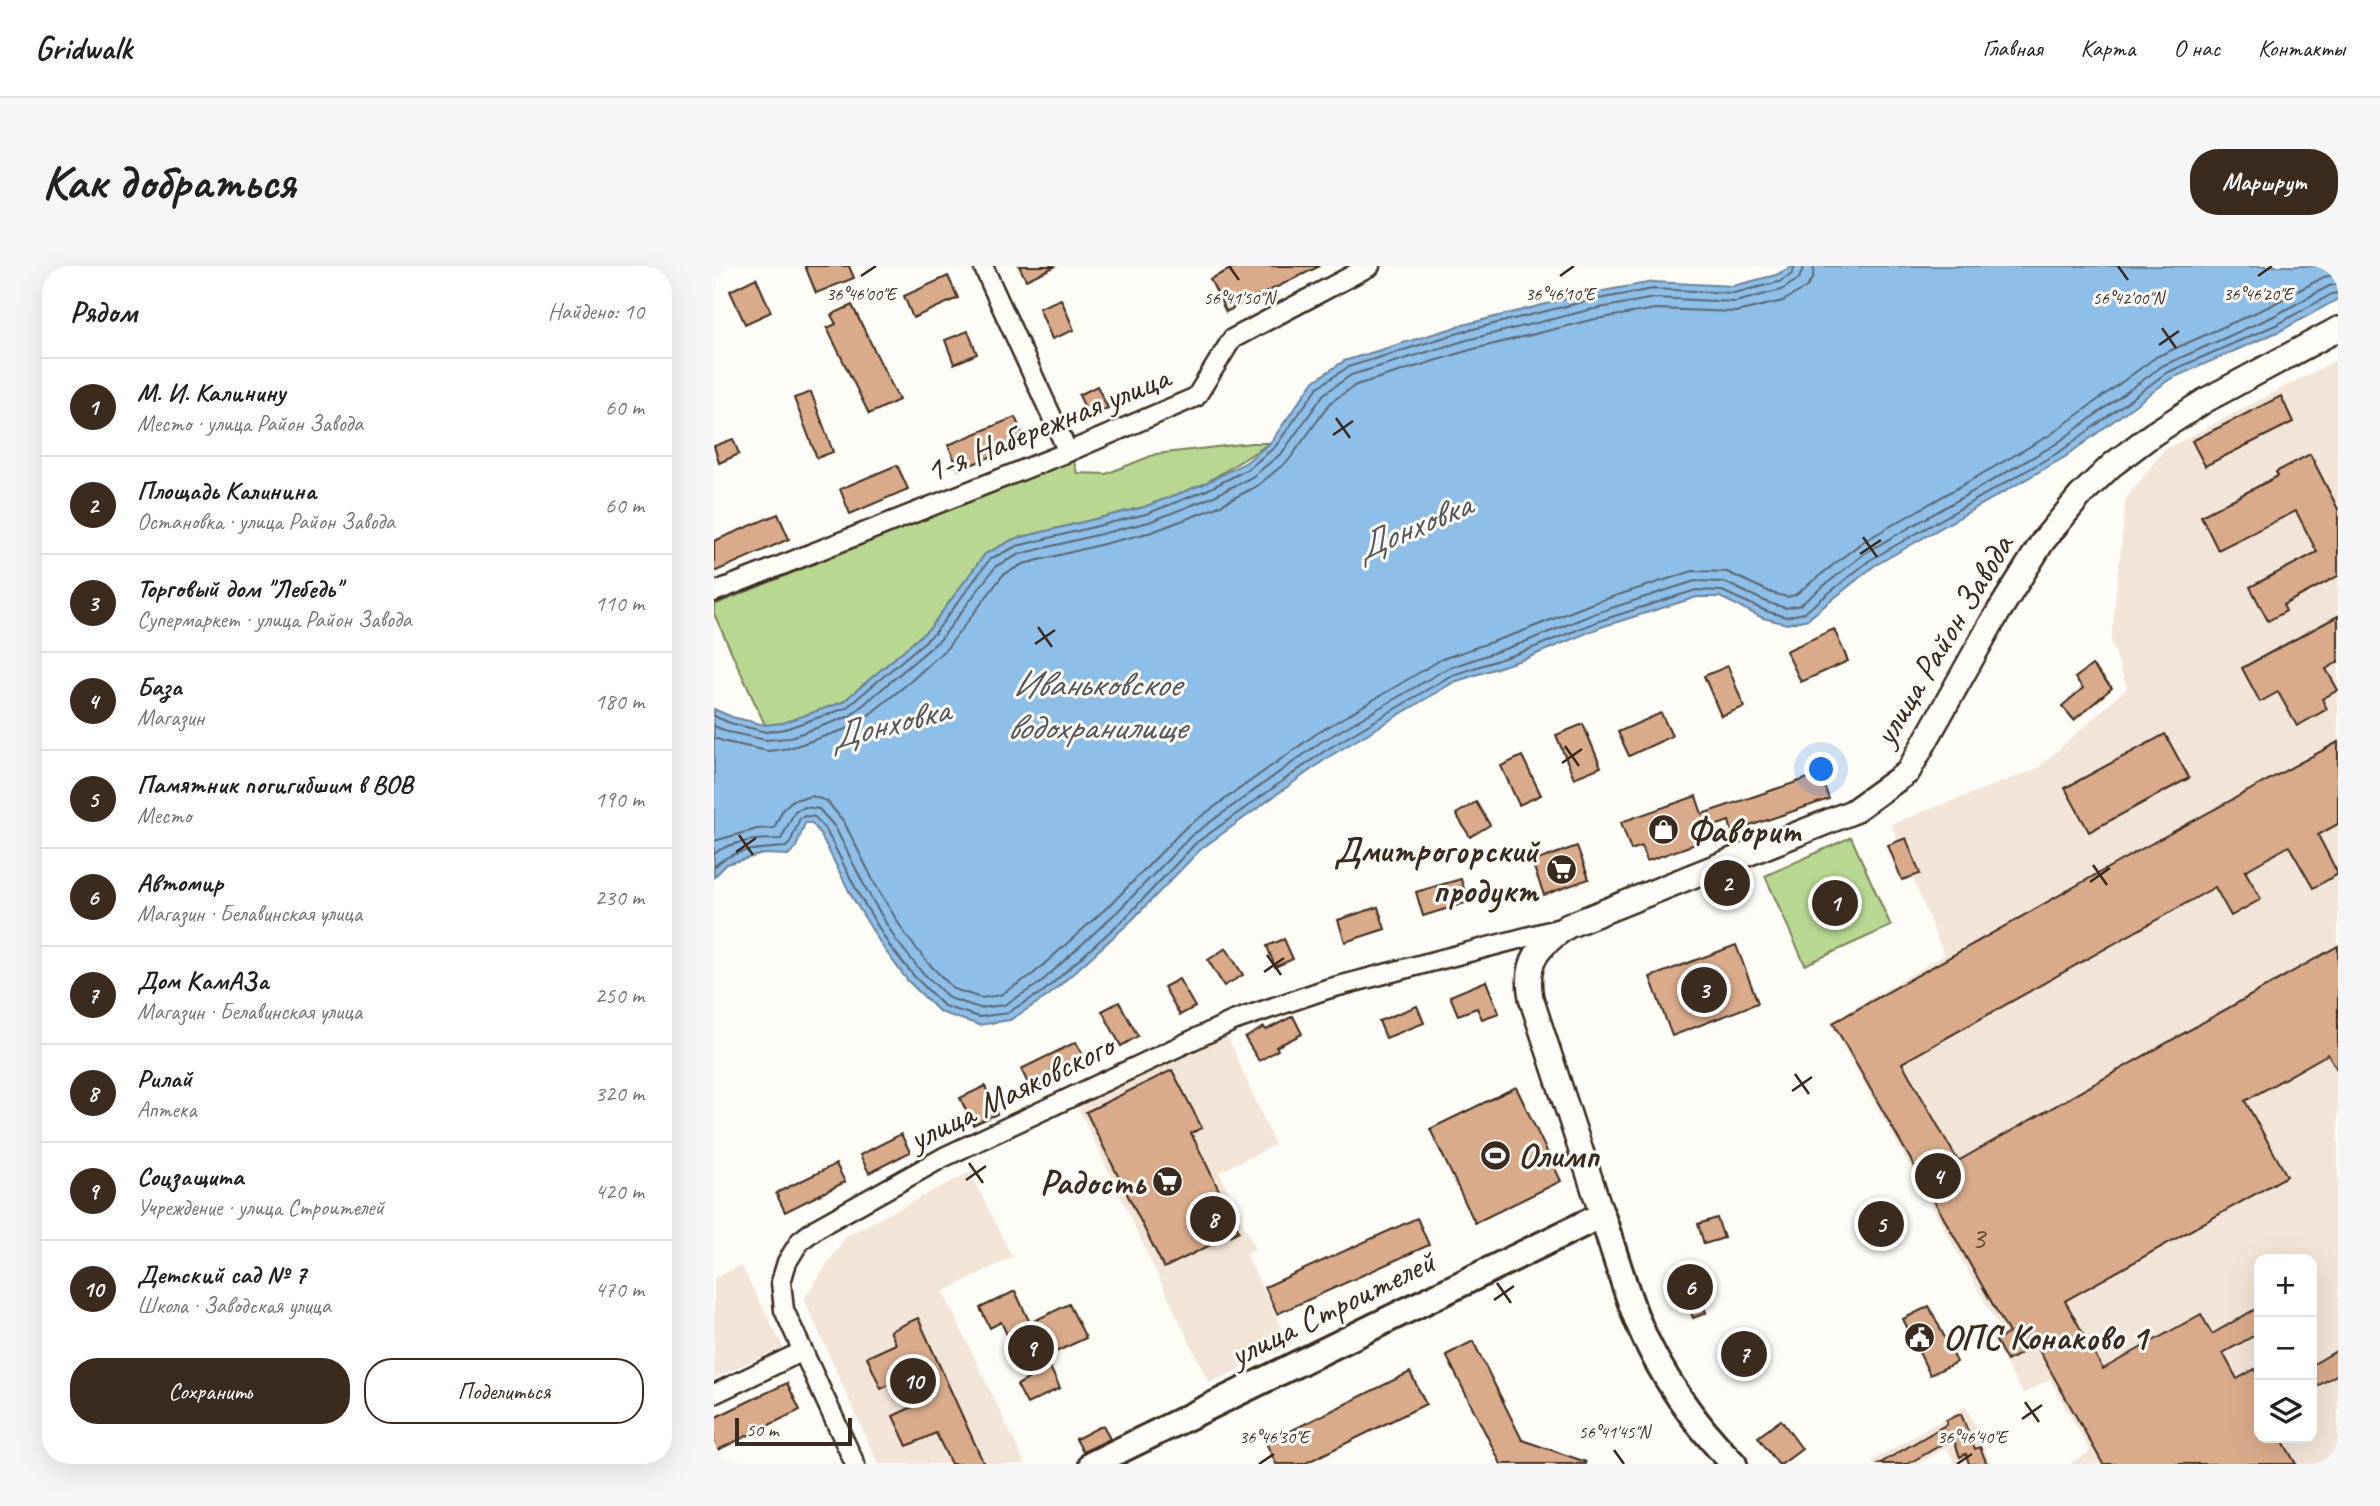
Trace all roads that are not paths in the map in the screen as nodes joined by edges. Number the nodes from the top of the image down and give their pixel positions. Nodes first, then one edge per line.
1 (983, 266) edge
2 (1370, 266) edge
3 (2338, 329) edge
4 (1068, 452) junction
5 (714, 592) edge
6 (1568, 926) junction
7 (1327, 989) joint
8 (1602, 1215) junction
9 (803, 1351) junction
10 (714, 1394) edge
11 (855, 1464) edge
12 (1092, 1464) edge
13 (1734, 1464) edge

1 - 4 street
2 - 4 street, 1-я Набережная улица
3 - 6 street, улица Район Завода
4 - 5 street, 1-я Набережная улица
6 - 7 street, улица Район Завода
6 - 8 street
7 - 9 street, улица Маяковского
8 - 12 main road, улица Строителей
8 - 13 main road
9 - 10 street
9 - 11 street

